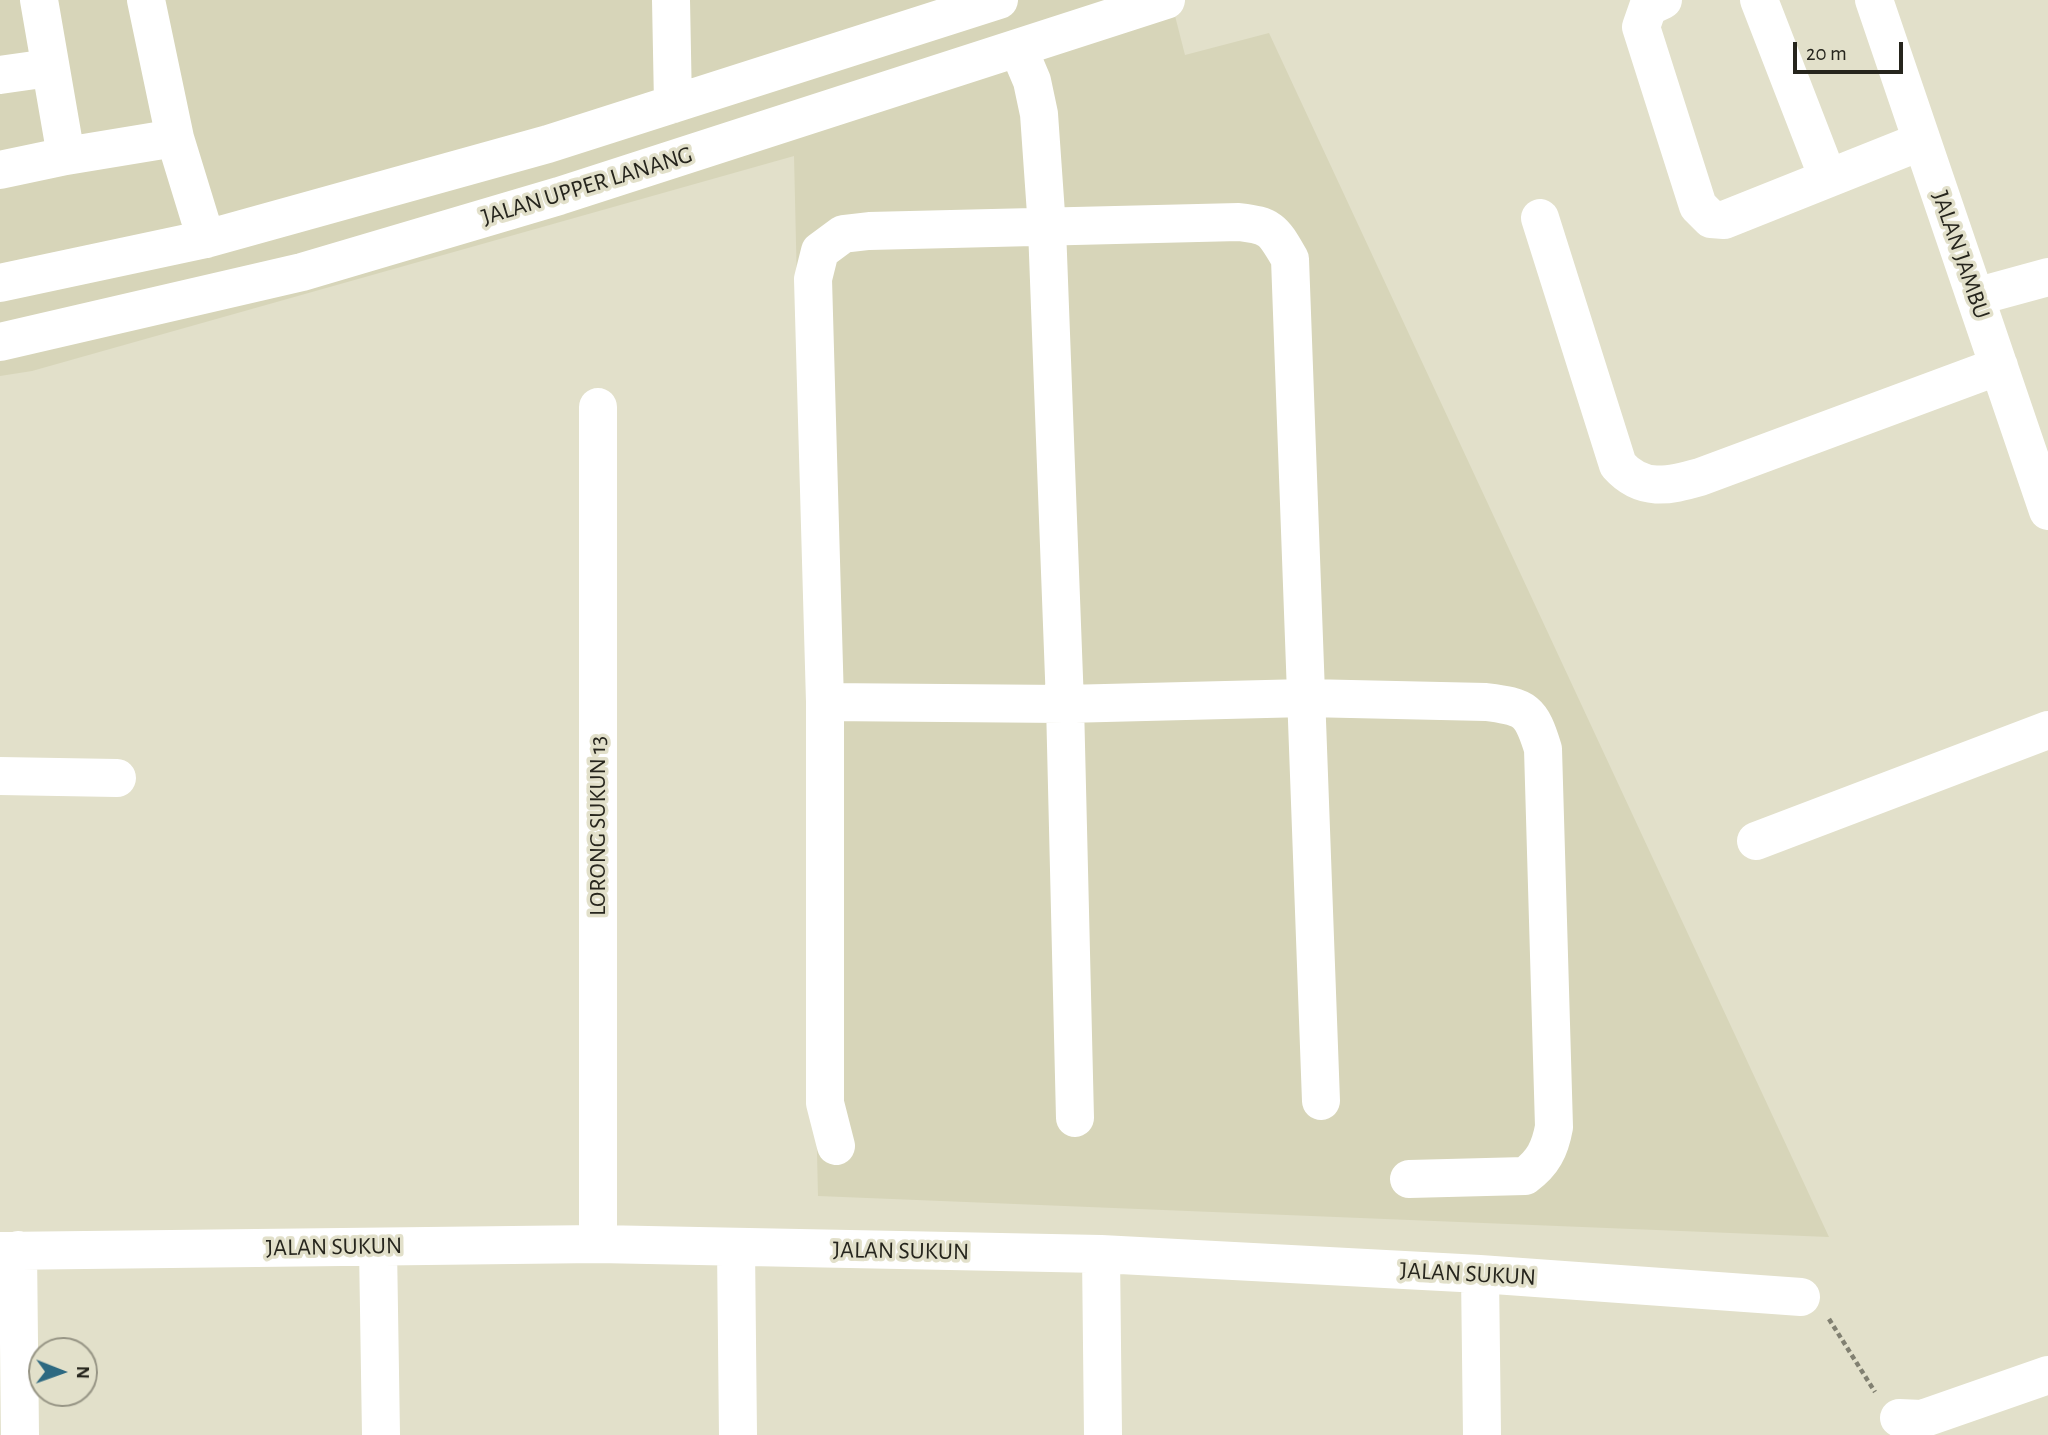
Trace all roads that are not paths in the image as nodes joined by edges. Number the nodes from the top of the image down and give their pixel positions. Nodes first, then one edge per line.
1 (39, 0) edge
2 (146, 0) edge
3 (671, 0) edge
4 (999, 0) edge
5 (1166, 0) edge
6 (1663, 0) edge
7 (1759, 0) edge
8 (1874, 0) edge
9 (1018, 48) junction
10 (50, 68) junction
11 (0, 75) edge
12 (673, 104) junction
13 (176, 138) junction
14 (1922, 141) junction
15 (66, 156) junction
16 (0, 170) edge
17 (1828, 178) junction
18 (1540, 218) dead end
19 (1047, 228) junction
20 (206, 239) junction
21 (2048, 277) edge
22 (0, 283) edge
23 (1975, 297) junction
24 (0, 342) edge
25 (1999, 366) junction
26 (598, 407) dead end
27 (2048, 511) edge
28 (1306, 698) junction
29 (825, 702) junction
30 (1065, 704) junction
31 (2048, 730) edge
32 (0, 776) edge
33 (117, 778) dead end
34 (1756, 841) dead end
35 (1321, 1101) dead end
36 (1075, 1118) dead end
37 (836, 1146) dead end
38 (1409, 1179) dead end
39 (598, 1244) junction
40 (378, 1247) junction
41 (736, 1247) junction
42 (9, 1251) edge
43 (1101, 1254) junction
44 (1480, 1274) junction
45 (1801, 1297) road end
46 (2048, 1375) edge
47 (1899, 1418) road end
48 (20, 1435) edge
49 (381, 1435) edge
50 (737, 1435) edge
51 (1103, 1435) edge
52 (1482, 1435) edge

1 - 10 street
2 - 13 street
3 - 12 street
4 - 12 street
5 - 9 street, JALAN UPPER LANANG
6 - 17 street
7 - 17 street
8 - 14 street, JALAN JAMBU
9 - 19 street
9 - 24 street, JALAN UPPER LANANG
10 - 11 street
10 - 15 street
12 - 20 street
13 - 15 street
13 - 20 street
14 - 17 street
14 - 23 street, JALAN JAMBU
15 - 16 street
18 - 25 street
19 - 28 street
19 - 29 street
19 - 30 street
20 - 22 street
21 - 23 street
23 - 25 street, JALAN JAMBU
25 - 27 street, JALAN JAMBU
26 - 39 street, LORONG SUKUN 13
28 - 30 street
28 - 35 street
28 - 38 street
29 - 30 street
29 - 37 street
30 - 36 street
31 - 34 street
32 - 33 street
39 - 40 street, JALAN SUKUN
39 - 41 street, JALAN SUKUN
40 - 42 street, JALAN SUKUN
40 - 49 street
41 - 43 street, JALAN SUKUN
41 - 50 street
42 - 48 street
43 - 44 street, JALAN SUKUN
43 - 51 street
44 - 45 street, JALAN SUKUN
44 - 52 street
46 - 47 street

